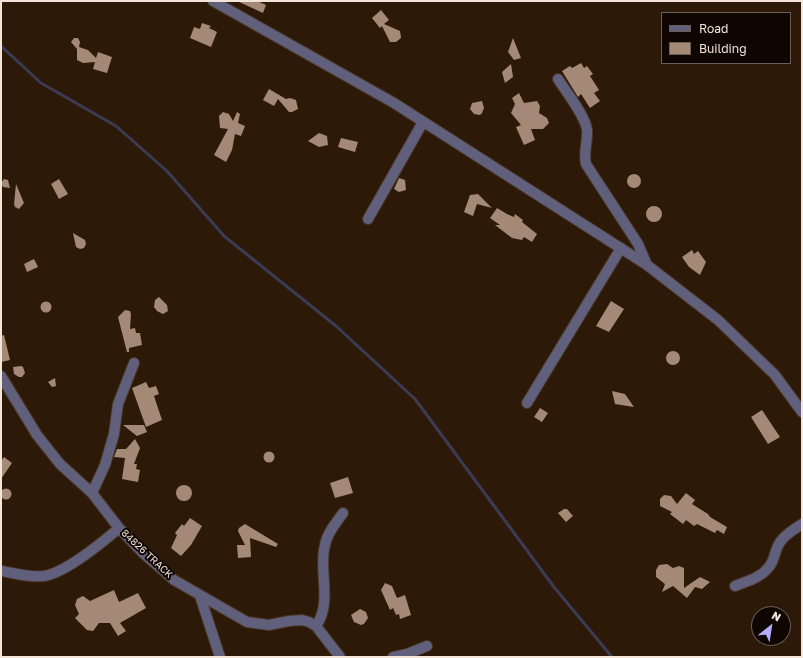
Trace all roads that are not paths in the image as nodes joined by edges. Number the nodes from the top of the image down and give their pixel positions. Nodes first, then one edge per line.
1 (213, 1) edge
2 (558, 79) dead end
3 (423, 122) junction
4 (368, 219) dead end
5 (621, 248) junction
6 (647, 266) junction
7 (134, 363) dead end
8 (1, 376) edge
9 (527, 403) dead end
10 (802, 412) edge
11 (92, 493) junction
12 (343, 513) dead end
13 (802, 524) edge
14 (119, 528) junction
15 (1, 570) edge
16 (735, 586) dead end
17 (200, 596) junction
18 (316, 626) junction
19 (427, 646) dead end
20 (220, 657) edge
21 (340, 657) edge
22 (393, 657) edge

1 - 3 street
2 - 6 street
3 - 4 street
3 - 5 street
5 - 6 street
5 - 9 street
6 - 10 street
7 - 11 street
8 - 11 street, 84826 TRACK
11 - 14 street, 84826 TRACK
12 - 18 street
13 - 16 street
14 - 15 street
14 - 17 street, 84826 TRACK
17 - 18 street, 84826 TRACK
17 - 20 street
18 - 21 street
19 - 22 street

